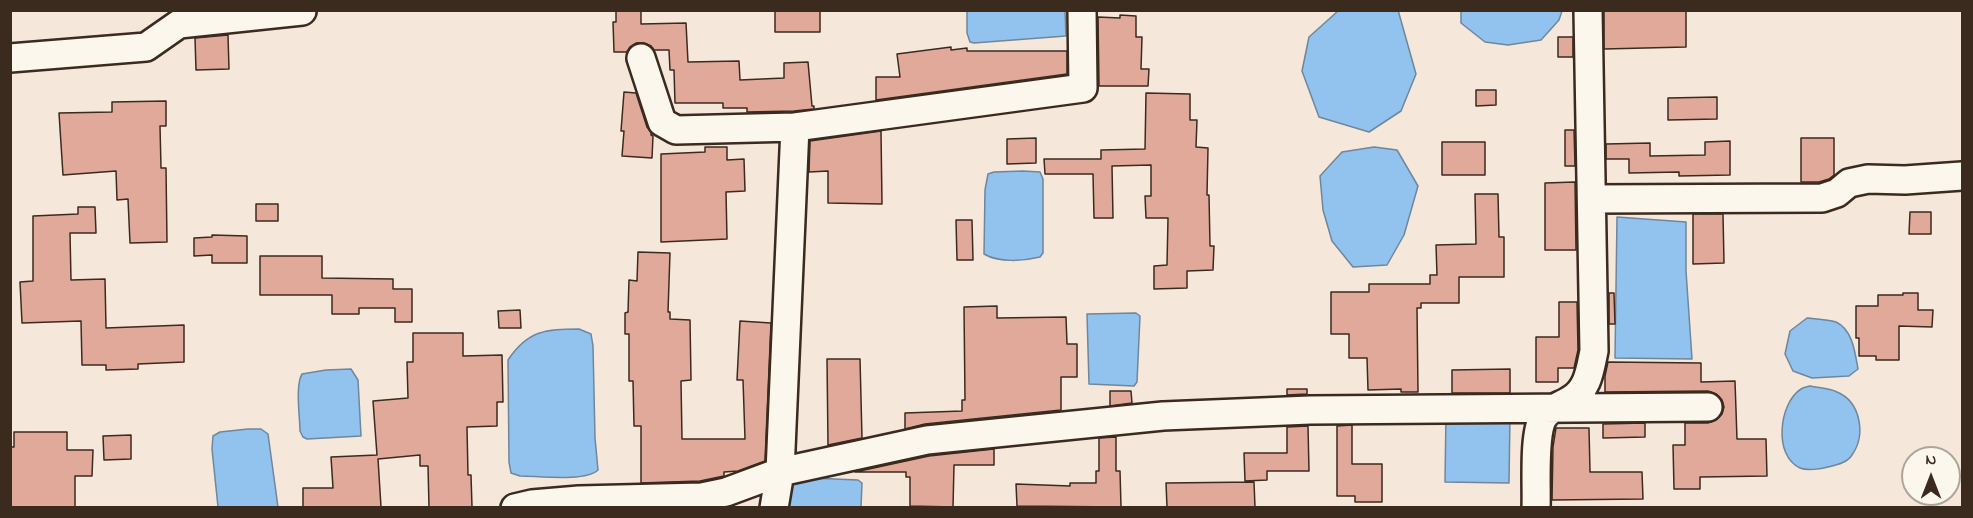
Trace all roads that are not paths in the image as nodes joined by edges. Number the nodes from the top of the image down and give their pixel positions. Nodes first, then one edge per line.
1 (1082, 10) edge
2 (1588, 10) edge
3 (302, 11) edge
4 (641, 57) dead end
5 (10, 58) edge
6 (795, 127) junction
7 (1962, 176) edge
8 (1592, 199) junction
9 (1554, 407) junction
10 (1708, 407) dead end
11 (780, 472) junction
12 (515, 507) edge
13 (774, 507) edge
14 (1536, 507) edge

1 - 6 street
2 - 8 street
3 - 5 street
4 - 6 street
6 - 11 street
7 - 8 street
8 - 9 street
9 - 10 street
9 - 11 street
9 - 14 street
11 - 12 street
11 - 13 street

